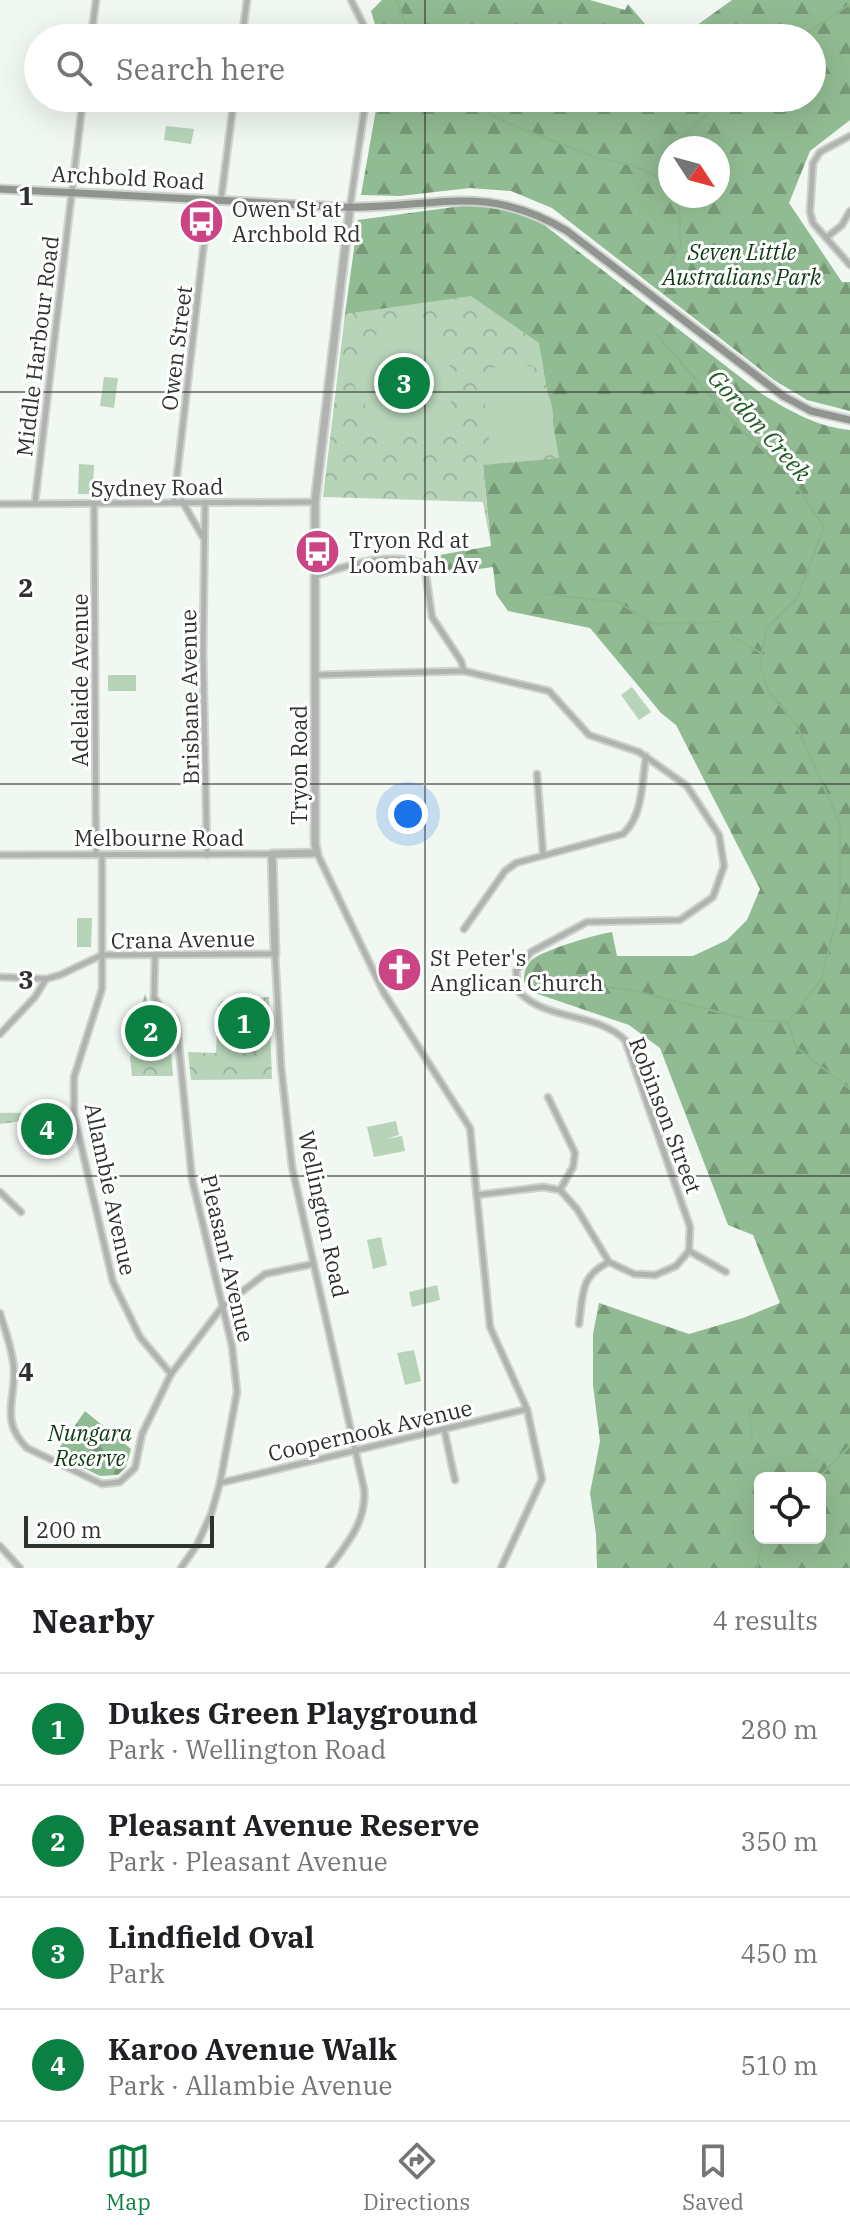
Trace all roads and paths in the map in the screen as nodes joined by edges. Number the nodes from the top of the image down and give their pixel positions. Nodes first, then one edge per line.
1 (96, 0) edge
2 (247, 0) edge
3 (351, 0) edge
4 (93, 24) edge
5 (244, 24) edge
6 (363, 24) edge
7 (81, 112) edge
8 (232, 112) edge
9 (364, 112) edge
10 (850, 136) edge
11 (0, 189) edge
12 (72, 192) junction
13 (209, 199) junction
14 (221, 200) junction
15 (350, 207) junction
16 (850, 211) edge
17 (826, 238) junction
18 (850, 265) edge
19 (850, 420) edge
20 (174, 501) junction
21 (182, 501) junction
22 (35, 502) junction
23 (205, 502) junction
24 (315, 502) junction
25 (0, 504) edge
26 (94, 504) junction
27 (204, 540) junction
28 (315, 576) junction
29 (464, 671) junction
30 (316, 675) junction
31 (646, 756) junction
32 (537, 774) dead end
33 (317, 853) junction
34 (272, 854) junction
35 (543, 854) junction
36 (0, 855) edge
37 (99, 855) junction
38 (207, 855) junction
39 (464, 929) dead end
40 (275, 954) junction
41 (102, 955) junction
42 (155, 955) junction
43 (0, 977) edge
44 (46, 979) junction
45 (0, 1034) edge
46 (548, 1097) dead end
47 (560, 1190) junction
48 (0, 1192) edge
49 (477, 1195) junction
50 (21, 1212) dead end
51 (689, 1251) junction
52 (609, 1262) junction
53 (313, 1264) junction
54 (726, 1272) dead end
55 (222, 1307) junction
56 (0, 1313) edge
57 (579, 1324) dead end
58 (171, 1374) junction
59 (527, 1409) junction
60 (444, 1429) junction
61 (357, 1449) junction
62 (455, 1480) dead end
63 (220, 1483) junction
64 (0, 1546) edge
65 (20, 1568) edge
66 (181, 1568) edge
67 (329, 1568) edge
68 (501, 1568) edge

1 - 4 street
2 - 5 street
3 - 6 street
7 - 12 street, Middle Harbour Road
8 - 14 street
9 - 15 street, Tryon Road
10 - 17 street
11 - 12 main road, Archbold Road
12 - 13 main road, Archbold Road
12 - 22 street, Middle Harbour Road
13 - 14 main road, Archbold Road
13 - 20 street, Owen Street
14 - 15 main road, Archbold Road
15 - 19 main road, Archbold Road
15 - 24 street, Tryon Road
16 - 17 street
17 - 18 street
20 - 21 street, Sydney Road
20 - 26 street, Sydney Road
21 - 23 street, Sydney Road
21 - 27 street, Brisbane Avenue
22 - 25 street, Sydney Road
22 - 26 street, Sydney Road
23 - 24 street, Sydney Road
23 - 27 street, Brisbane Avenue
24 - 28 street, Tryon Road
26 - 37 street, Adelaide Avenue
27 - 38 street, Brisbane Avenue
28 - 29 street
28 - 30 street, Tryon Road
29 - 30 street, Robinson Street
29 - 31 street, Robinson Street
30 - 33 street, Tryon Road
31 - 35 street
31 - 51 street, Robinson Street
32 - 35 street
33 - 34 street, Melbourne Road
33 - 49 street, Tryon Road
34 - 38 street, Melbourne Road
34 - 40 street, Wellington Road
35 - 39 street
36 - 37 street, Melbourne Road
37 - 38 street, Melbourne Road
37 - 41 street, Allambie Avenue
40 - 42 street, Crana Avenue
40 - 53 street, Wellington Road
41 - 42 street, Crana Avenue
41 - 44 street, Crana Avenue
41 - 58 street, Allambie Avenue
42 - 55 street, Pleasant Avenue
43 - 44 street, Crana Avenue
44 - 45 street
46 - 47 street
47 - 49 street
47 - 52 street
48 - 50 street
49 - 59 street, Tryon Road
51 - 52 street
51 - 54 street
52 - 57 street
53 - 55 street
53 - 61 street, Wellington Road
55 - 58 street
55 - 63 street, Pleasant Avenue
56 - 58 street
59 - 60 street, Coopernook Avenue
59 - 68 street, Tryon Road
60 - 61 street, Coopernook Avenue
60 - 62 street
61 - 63 street, Coopernook Avenue
61 - 67 street, Wellington Road
63 - 66 street, Pleasant Avenue
64 - 65 street

